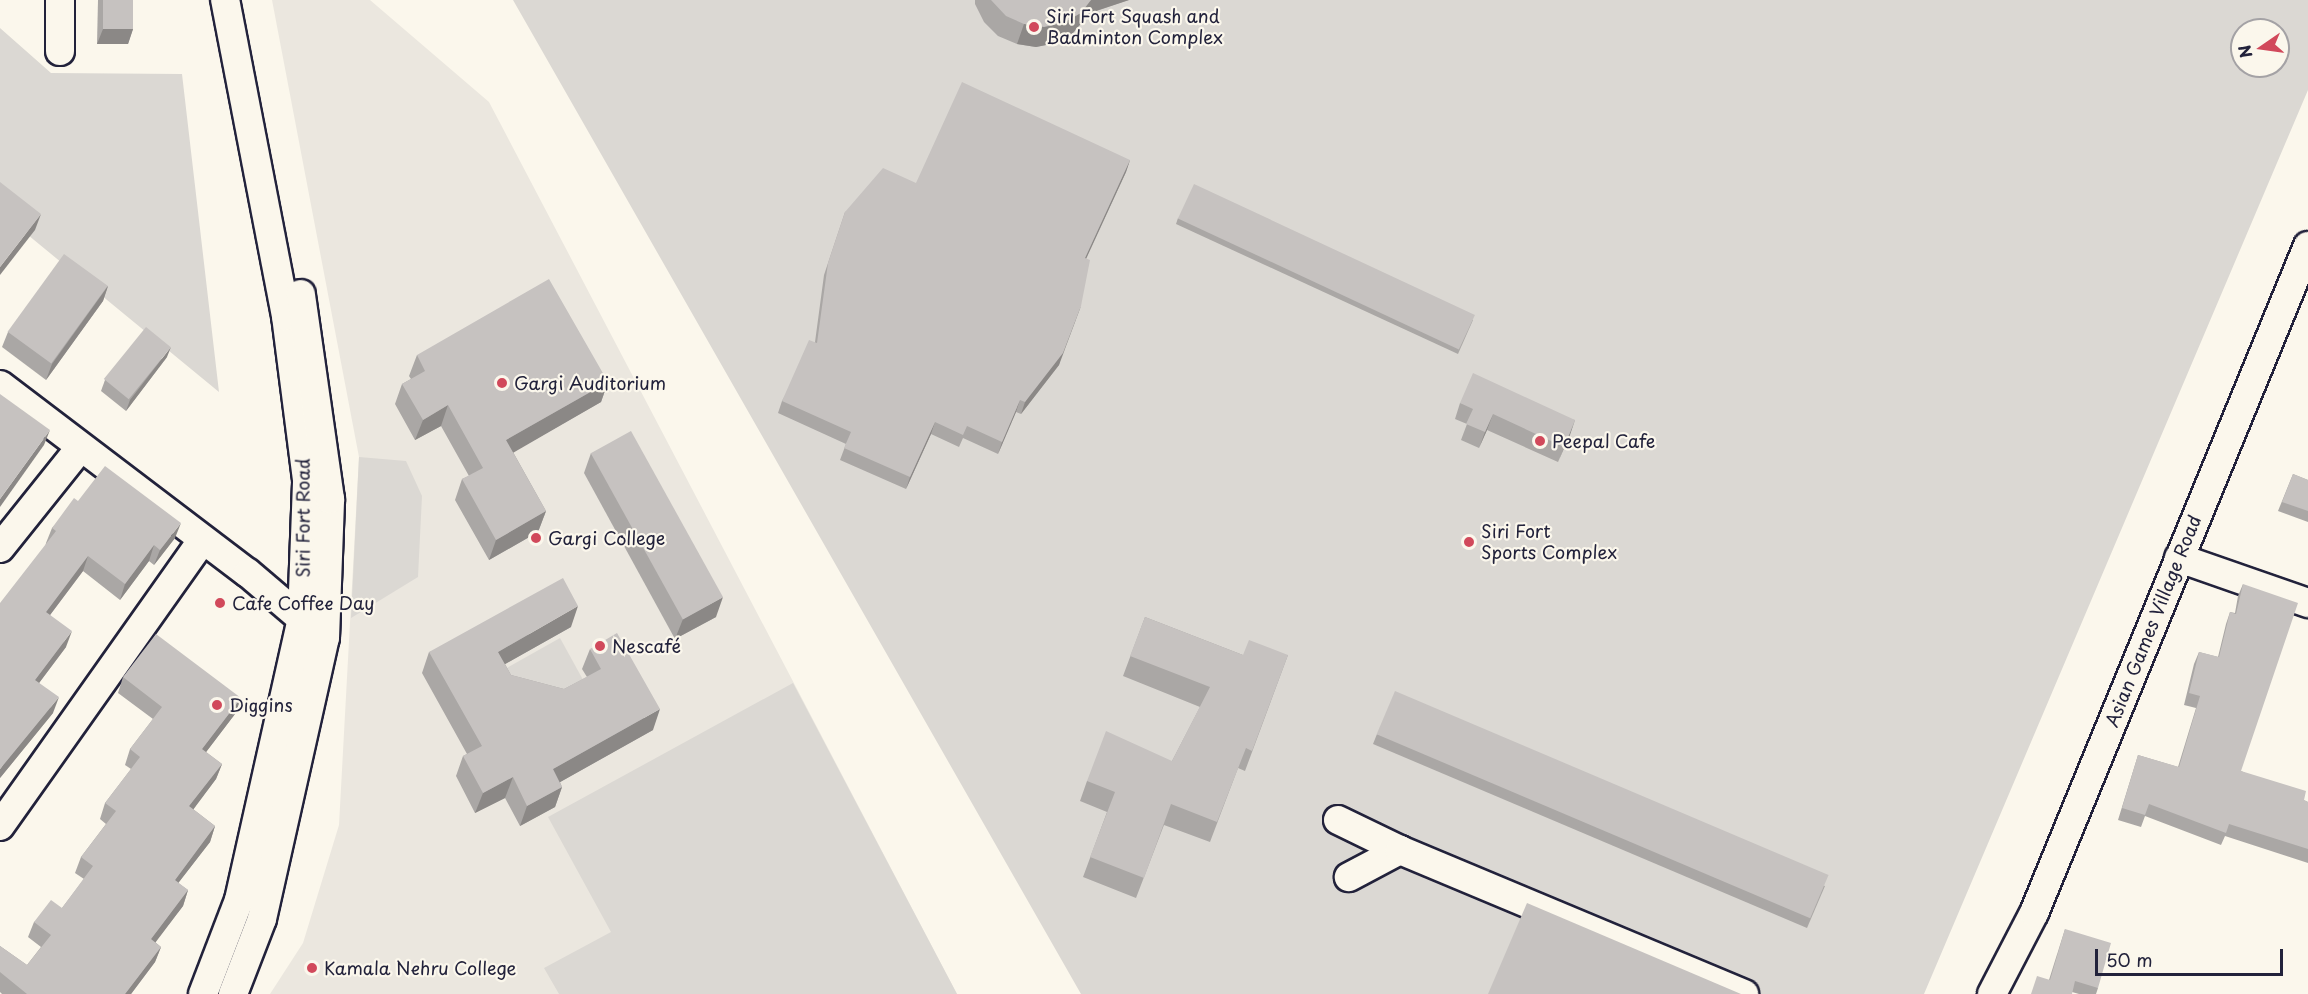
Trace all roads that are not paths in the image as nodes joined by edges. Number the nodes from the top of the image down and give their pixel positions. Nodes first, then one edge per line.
1 (60, 0) edge
2 (225, 0) edge
3 (244, 0) edge
4 (60, 51) dead end
5 (2308, 246) edge
6 (0, 385) edge
7 (81, 447) junction
8 (202, 541) junction
9 (0, 548) edge
10 (2180, 558) junction
11 (2308, 603) edge
12 (302, 619) junction
13 (1338, 820) dead end
14 (0, 826) edge
15 (1400, 850) junction
16 (1349, 877) dead end
17 (203, 994) edge
18 (233, 994) edge
19 (1744, 994) edge
20 (1992, 994) edge

1 - 4 street
2 - 12 street, Siri Fort Road
3 - 18 street, Siri Fort Road
5 - 10 street, Asian Games Village Road
6 - 7 street
7 - 8 street
7 - 9 street
8 - 12 street
8 - 14 street
10 - 11 street
10 - 20 street, Asian Games Village Road
12 - 17 street, Siri Fort Road
13 - 15 street
15 - 16 street
15 - 19 street

